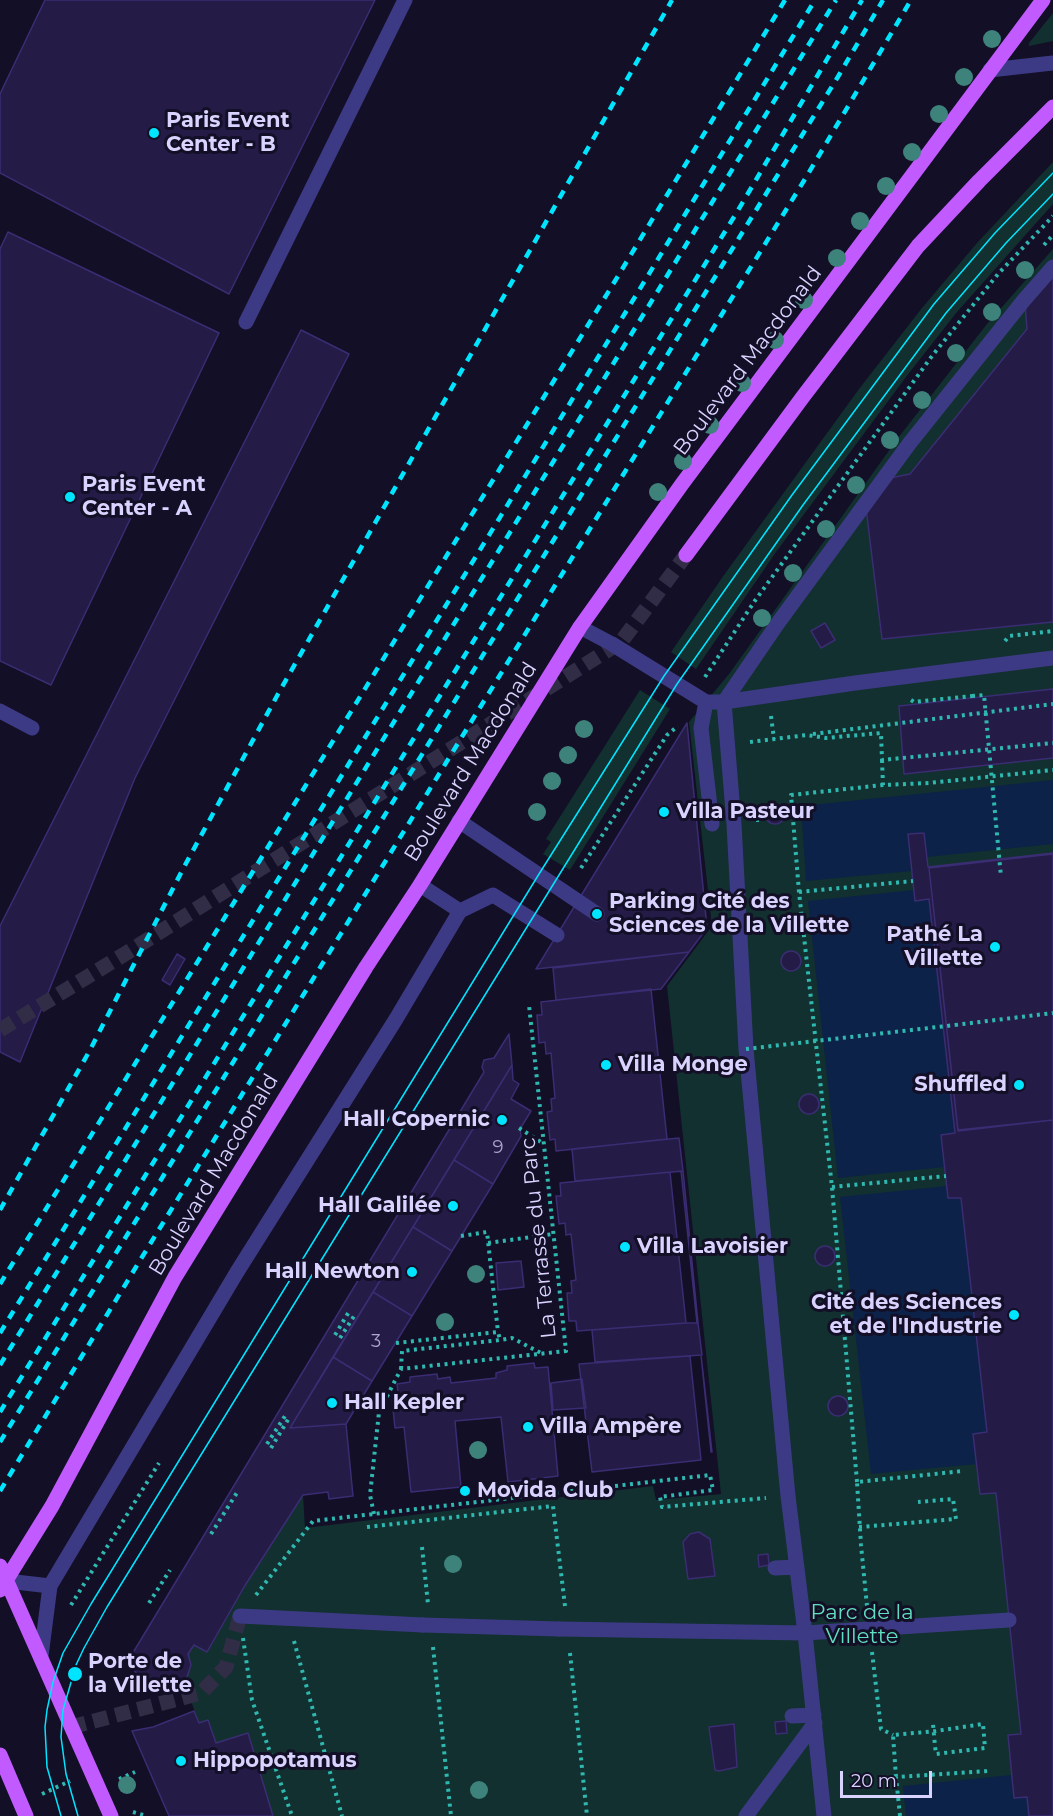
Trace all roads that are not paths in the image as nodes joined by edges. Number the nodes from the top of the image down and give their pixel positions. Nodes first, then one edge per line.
1 (405, 0) edge
2 (1043, 0) edge
3 (1053, 63) edge
4 (990, 70) junction
5 (1053, 107) edge
6 (1053, 267) edge
7 (246, 322) dead end
8 (686, 555) tunnel mouth
9 (580, 627) junction
10 (1053, 658) edge
11 (700, 699) junction
12 (724, 702) junction
13 (0, 711) edge
14 (32, 728) dead end
15 (459, 821) junction
16 (712, 824) dead end
17 (420, 885) junction
18 (460, 911) junction
19 (597, 914) dead end
20 (557, 935) dead end
21 (796, 1567) junction
22 (775, 1568) dead end
23 (2, 1579) edge
24 (50, 1586) junction
25 (240, 1616) road end
26 (1009, 1620) dead end
27 (805, 1633) junction
28 (41, 1656) junction
29 (792, 1716) dead end
30 (814, 1719) junction
31 (0, 1755) edge
32 (23, 1810) edge
33 (111, 1816) edge
34 (746, 1816) edge
35 (824, 1816) edge

1 - 7 street
2 - 4 main road, Boulevard Macdonald
3 - 4 street
4 - 9 main road, Boulevard Macdonald
5 - 8 main road
6 - 12 street
9 - 11 street
9 - 15 main road, Boulevard Macdonald
10 - 12 street
11 - 12 street
11 - 16 street
12 - 21 street
13 - 14 street
15 - 17 main road, Boulevard Macdonald
15 - 19 street
17 - 18 street
17 - 23 main road, Boulevard Macdonald
18 - 20 street
18 - 24 street
21 - 22 street
21 - 27 street
23 - 24 street
23 - 28 main road
24 - 28 street
25 - 27 street, bridge
26 - 27 street
27 - 30 street
28 - 33 main road
29 - 30 street
30 - 34 street
30 - 35 street
31 - 32 main road

